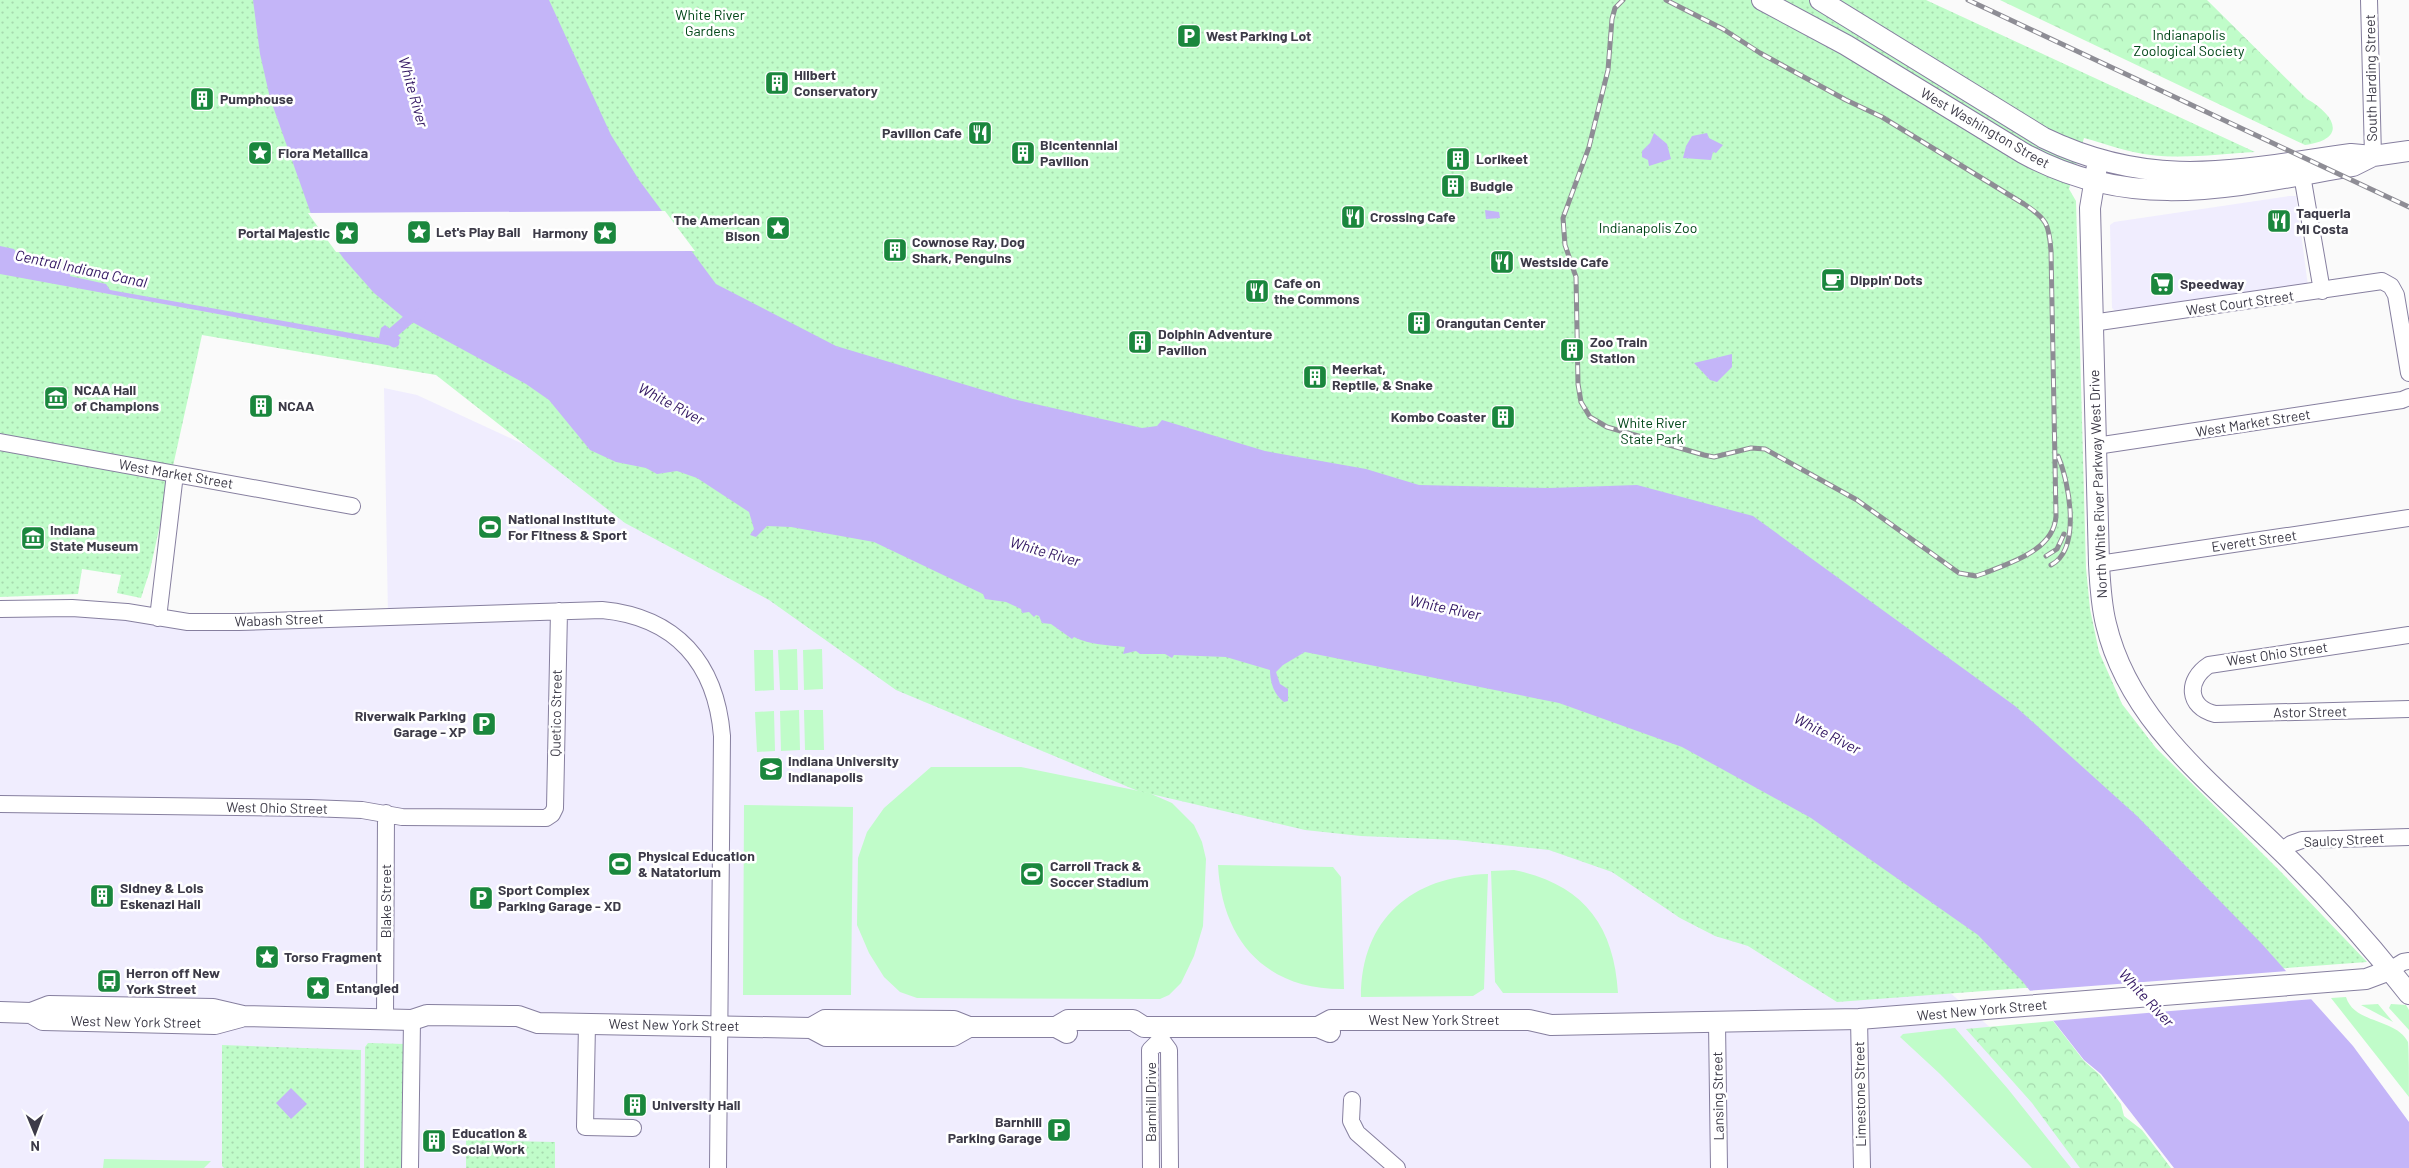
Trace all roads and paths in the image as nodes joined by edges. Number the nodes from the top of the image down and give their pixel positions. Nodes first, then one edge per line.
1 (1762, 0) edge
2 (1820, 0) edge
3 (2369, 0) edge
4 (2409, 152) edge
5 (2373, 156) junction
6 (2098, 160) junction
7 (2302, 175) junction
8 (2094, 182) junction
9 (2322, 291) junction
10 (2092, 323) junction
11 (2409, 373) edge
12 (2409, 397) edge
13 (0, 442) edge
14 (2096, 446) junction
15 (175, 474) junction
16 (352, 506) dead end
17 (2409, 518) edge
18 (2099, 564) junction
19 (0, 609) edge
20 (559, 611) junction
21 (158, 618) junction
22 (2409, 635) edge
23 (2409, 709) edge
24 (2212, 713) joint
25 (0, 804) edge
26 (386, 814) junction
27 (552, 814) joint
28 (2409, 837) edge
29 (2281, 851) junction
30 (2409, 961) edge
31 (2390, 970) junction
32 (2409, 994) edge
33 (0, 1012) edge
34 (385, 1019) junction
35 (1859, 1019) junction
36 (412, 1020) junction
37 (1717, 1023) junction
38 (587, 1024) junction
39 (719, 1026) junction
40 (1155, 1031) junction
41 (1352, 1100) dead end
42 (633, 1128) dead end
43 (410, 1168) edge
44 (718, 1168) edge
45 (1151, 1168) edge
46 (1170, 1168) edge
47 (1397, 1168) edge
48 (1719, 1168) edge
49 (1862, 1168) edge

1 - 8 main road, West Washington Street
2 - 6 main road, West Washington Street
3 - 5 street, South Harding Street
4 - 5 main road, West Washington Street
5 - 6 main road, West Washington Street
5 - 7 main road, West Washington Street
6 - 8 main road, North White River Parkway West Drive
7 - 8 main road, West Washington Street
7 - 9 street
8 - 10 main road, North White River Parkway West Drive
9 - 10 street, West Court Street
9 - 11 street, West Court Street
10 - 14 main road, North White River Parkway West Drive
12 - 14 street, West Market Street
13 - 15 street, West Market Street
14 - 18 main road, North White River Parkway West Drive
15 - 16 street, West Market Street
15 - 21 street
17 - 18 street, Everett Street
18 - 29 main road, North White River Parkway West Drive
19 - 21 street, Wabash Street
20 - 21 street, Wabash Street
20 - 27 street, Quetico Street
20 - 39 street, Wabash Street
22 - 24 street, West Ohio Street
23 - 24 street, Astor Street
25 - 26 street, West Ohio Street
26 - 27 street, West Ohio Street
26 - 34 street, Blake Street
28 - 29 street, Saulcy Street
29 - 31 main road, North White River Parkway West Drive
30 - 31 street, West New York Street
31 - 32 main road, North White River Parkway West Drive
31 - 35 main road, West New York Street
33 - 34 main road, West New York Street
34 - 36 main road, West New York Street
35 - 37 main road, West New York Street
35 - 49 street, Limestone Street
36 - 38 main road, West New York Street
36 - 43 street
37 - 40 main road, West New York Street
37 - 48 street, Lansing Street
38 - 39 main road, West New York Street
38 - 42 street
39 - 40 main road, West New York Street
39 - 44 street, Wabash Street
40 - 45 street, Barnhill Drive
40 - 46 street, Barnhill Drive
41 - 47 street

